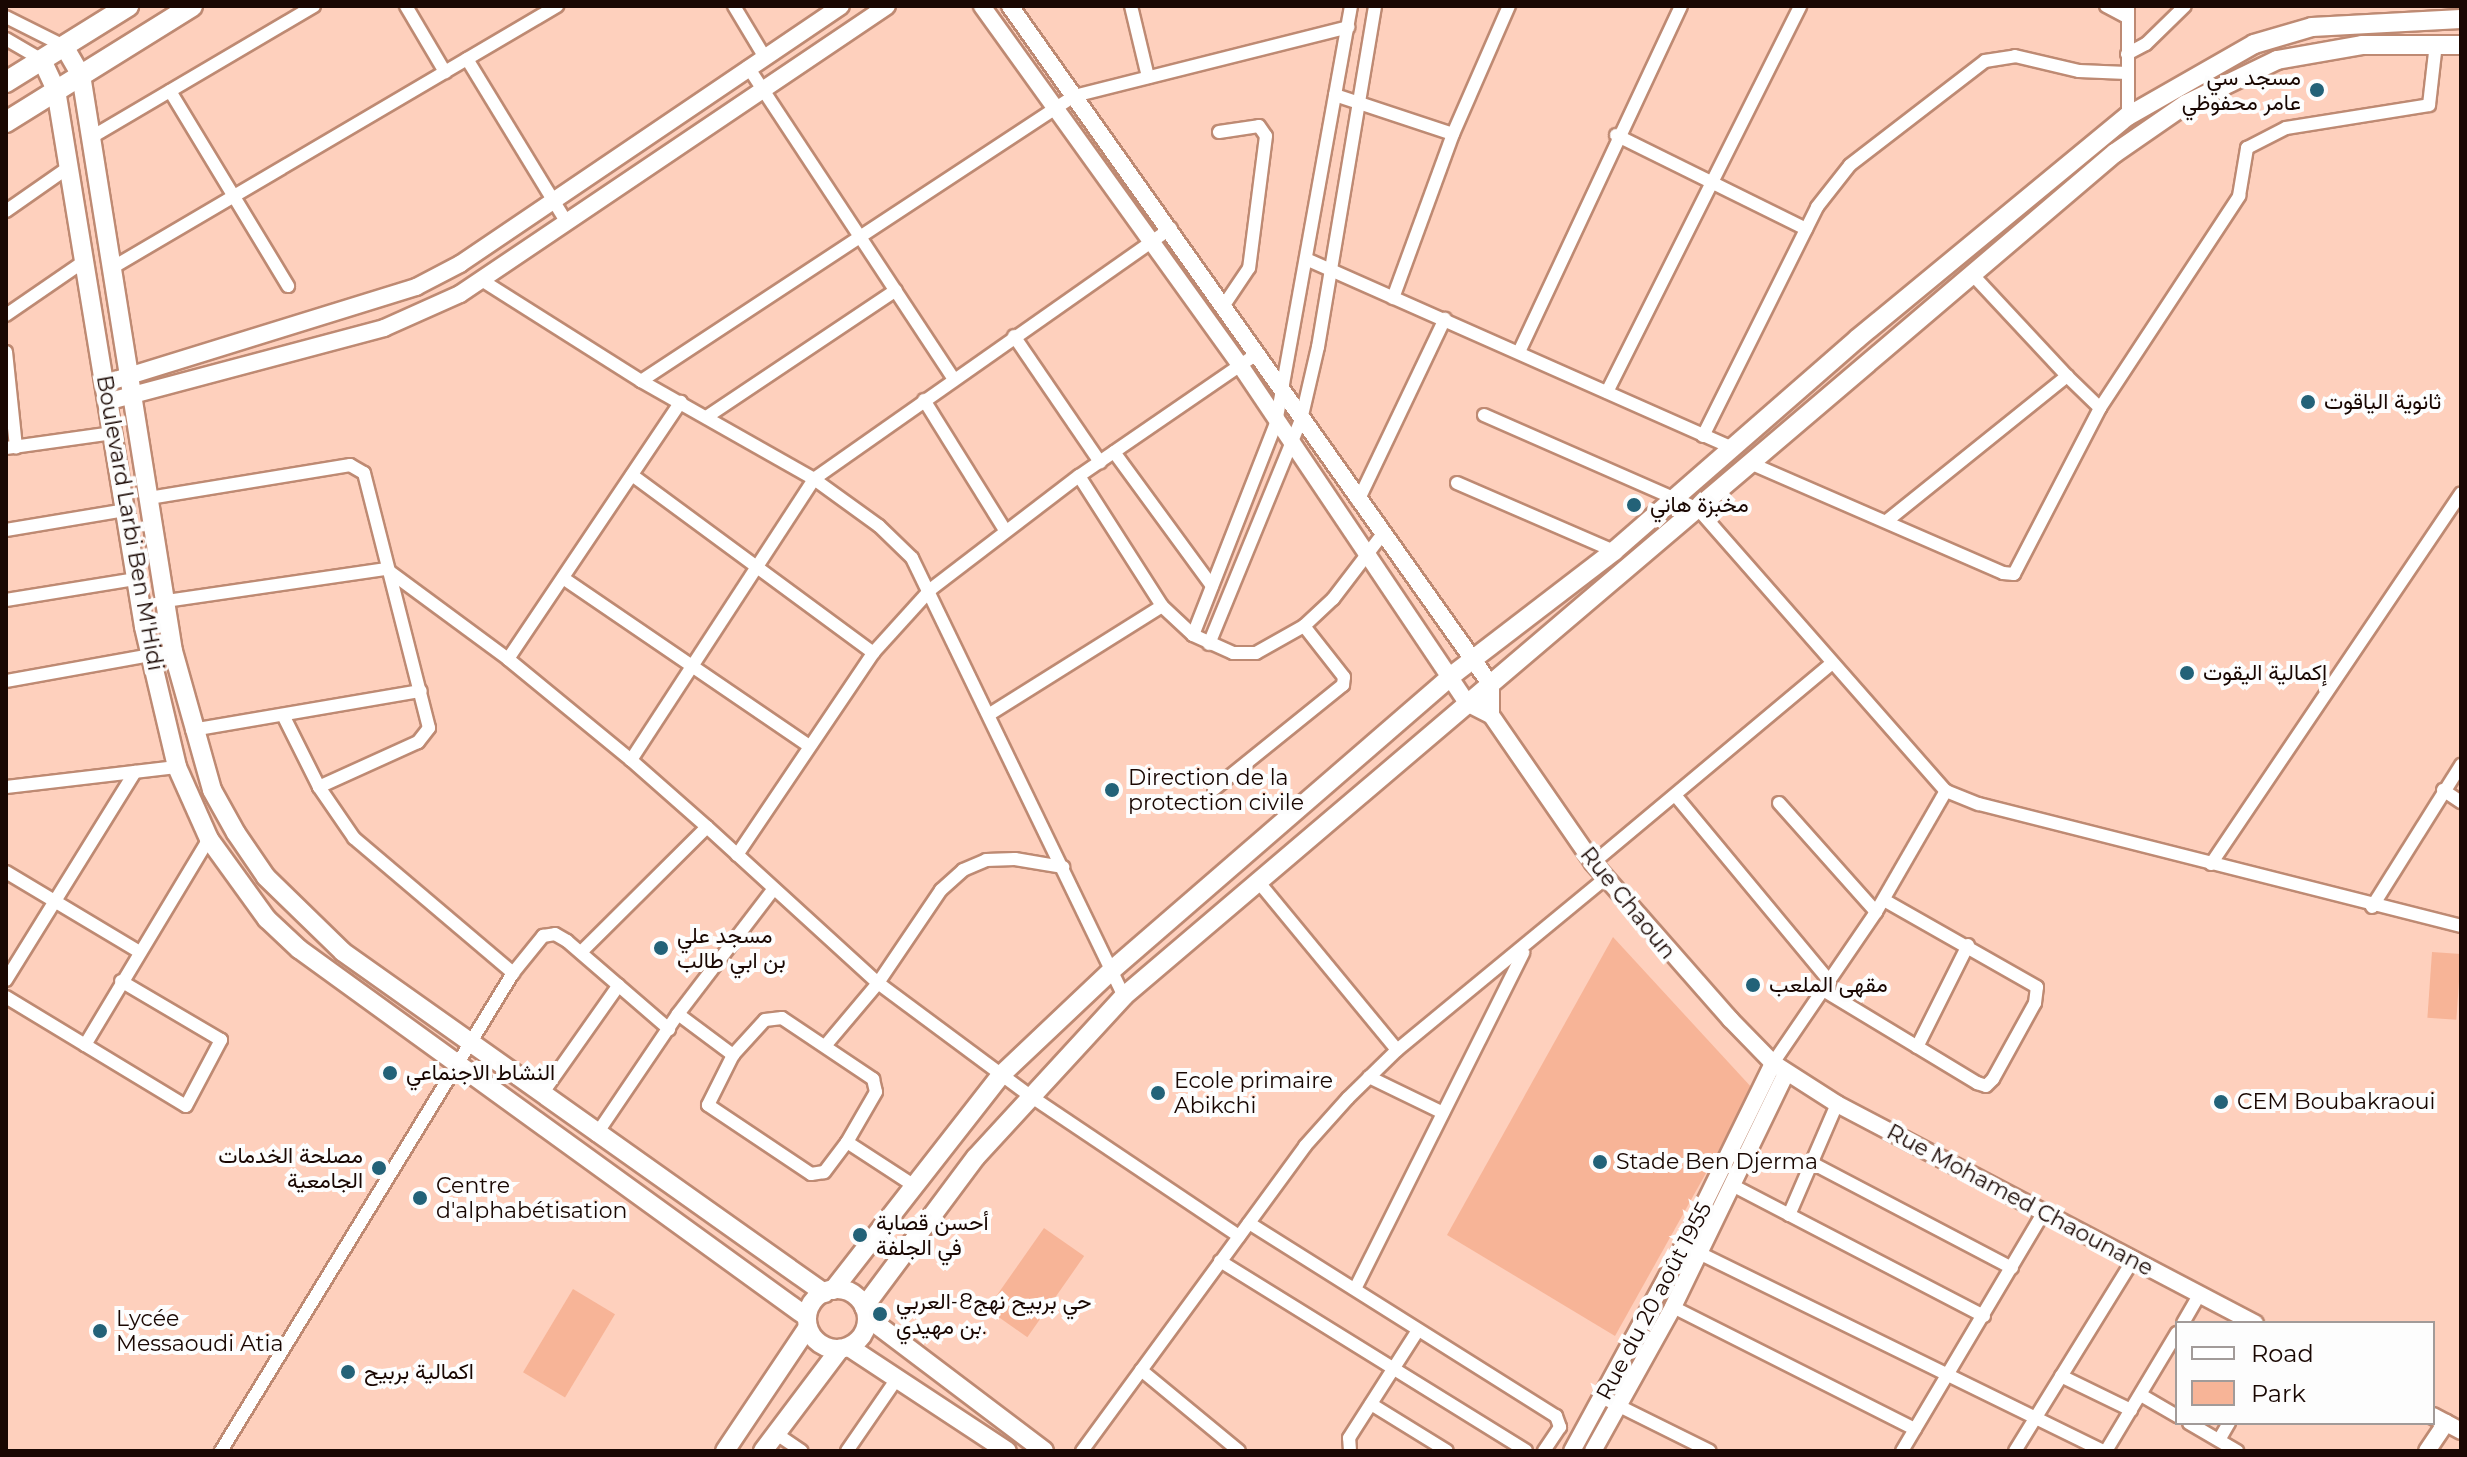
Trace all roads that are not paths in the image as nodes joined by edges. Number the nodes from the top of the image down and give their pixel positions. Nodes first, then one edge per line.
1 (128, 6) edge
2 (192, 6) edge
3 (314, 6) edge
4 (406, 6) edge
5 (557, 6) edge
6 (734, 6) edge
7 (841, 6) edge
8 (887, 6) edge
9 (982, 6) edge
10 (1010, 6) edge
11 (1131, 6) edge
12 (1351, 6) edge
13 (1375, 6) edge
14 (1509, 6) edge
15 (1681, 6) edge
16 (1800, 6) edge
17 (2106, 6) edge
18 (2185, 6) edge
19 (2127, 11) edge
20 (6, 17) edge
21 (2461, 19) edge
22 (1348, 27) junction
23 (6, 39) edge
24 (2436, 44) junction
25 (2461, 45) edge
26 (64, 46) junction
27 (2127, 54) junction
28 (764, 56) junction
29 (467, 59) junction
30 (42, 60) junction
31 (748, 67) junction
32 (445, 72) junction
33 (2127, 73) junction
34 (81, 75) junction
35 (1148, 77) junction
36 (6, 82) edge
37 (764, 89) junction
38 (56, 90) junction
39 (170, 91) junction
40 (1335, 95) junction
41 (1074, 96) junction
42 (1359, 103) junction
43 (1054, 106) junction
44 (2128, 116) junction
45 (6, 122) edge
46 (1219, 132) dead end
47 (1453, 134) junction
48 (1616, 135) junction
49 (90, 138) junction
50 (69, 167) junction
51 (1713, 179) junction
52 (232, 198) junction
53 (553, 199) junction
54 (6, 211) edge
55 (566, 221) junction
56 (1171, 228) junction
57 (1806, 229) junction
58 (858, 236) junction
59 (1154, 242) junction
60 (1306, 259) junction
61 (86, 260) junction
62 (110, 269) junction
63 (1331, 270) junction
64 (1971, 273) junction
65 (483, 281) junction
66 (288, 286) dead end
67 (896, 290) junction
68 (1393, 298) junction
69 (1224, 305) junction
70 (6, 315) edge
71 (1445, 319) junction
72 (1014, 336) junction
73 (6, 352) edge
74 (1519, 352) junction
75 (1258, 353) junction
76 (1240, 365) junction
77 (128, 376) junction
78 (2067, 376) junction
79 (954, 379) junction
80 (641, 381) junction
81 (108, 392) junction
82 (1607, 392) junction
83 (1283, 393) junction
84 (132, 395) junction
85 (924, 400) junction
86 (681, 402) junction
87 (2100, 408) junction
88 (1484, 415) dead end
89 (708, 416) junction
90 (1301, 420) junction
91 (1276, 423) junction
92 (113, 433) junction
93 (1703, 436) junction
94 (11, 448) edge
95 (1292, 448) junction
96 (1732, 448) junction
97 (1114, 452) junction
98 (1100, 462) junction
99 (1750, 463) junction
100 (632, 475) junction
101 (1079, 476) junction
102 (814, 479) junction
103 (1457, 483) dead end
104 (2461, 493) edge
105 (149, 498) junction
106 (1675, 499) junction
107 (1358, 501) junction
108 (1698, 509) junction
109 (126, 510) junction
110 (1888, 520) junction
111 (6, 530) edge
112 (1005, 530) junction
113 (1382, 535) junction
114 (1614, 551) junction
115 (1366, 556) junction
116 (758, 565) junction
117 (386, 569) junction
118 (563, 578) junction
119 (136, 579) junction
120 (1212, 586) junction
121 (931, 589) junction
122 (6, 600) edge
123 (166, 601) junction
124 (1162, 606) junction
125 (1304, 626) junction
126 (1193, 635) junction
127 (1209, 644) junction
128 (173, 651) junction
129 (873, 653) junction
130 (151, 656) junction
131 (508, 659) junction
132 (1474, 660) junction
133 (1832, 663) junction
134 (692, 667) junction
135 (1450, 677) junction
136 (6, 681) edge
137 (1491, 685) junction
138 (421, 691) junction
139 (1467, 703) junction
140 (990, 714) junction
141 (283, 715) junction
142 (1491, 715) junction
143 (192, 730) junction
144 (809, 746) junction
145 (631, 760) junction
146 (2461, 765) edge
147 (177, 767) junction
148 (135, 772) junction
149 (6, 787) edge
150 (319, 787) junction
151 (1214, 789) dead end
152 (2443, 790) junction
153 (1946, 791) junction
154 (1675, 795) junction
155 (2461, 802) edge
156 (1779, 803) dead end
157 (707, 827) junction
158 (209, 839) junction
159 (737, 855) junction
160 (1593, 863) junction
161 (2211, 864) junction
162 (1063, 867) junction
163 (6, 872) edge
164 (1606, 878) junction
165 (1257, 880) junction
166 (772, 891) junction
167 (1884, 900) junction
168 (55, 901) junction
169 (2372, 907) junction
170 (1876, 912) junction
171 (2461, 926) edge
172 (1968, 945) junction
173 (1524, 950) junction
174 (138, 951) junction
175 (581, 952) junction
176 (1112, 970) junction
177 (513, 973) junction
178 (6, 980) edge
179 (121, 981) junction
180 (878, 983) junction
181 (619, 985) junction
182 (1828, 987) junction
183 (1124, 996) junction
184 (6, 997) edge
185 (678, 1014) junction
186 (669, 1029) junction
187 (471, 1042) junction
188 (85, 1045) junction
189 (825, 1046) junction
190 (1917, 1047) junction
191 (1397, 1050) junction
192 (733, 1055) junction
193 (458, 1065) junction
194 (1780, 1068) junction
195 (1001, 1075) junction
196 (1369, 1077) junction
197 (542, 1094) junction
198 (1029, 1095) junction
199 (1837, 1104) junction
200 (1443, 1113) junction
201 (596, 1135) junction
202 (847, 1142) junction
203 (1810, 1162) junction
204 (913, 1185) junction
205 (1732, 1185) junction
206 (2043, 1214) junction
207 (1789, 1215) junction
208 (1249, 1223) junction
209 (1239, 1236) junction
210 (1692, 1249) junction
211 (2133, 1260) junction
212 (1220, 1261) junction
213 (2012, 1268) junction
214 (1355, 1289) junction
215 (829, 1291) junction
216 (2200, 1294) junction
217 (1673, 1307) junction
218 (866, 1312) junction
219 (1984, 1316) junction
220 (2184, 1321) edge
221 (2251, 1321) edge
222 (808, 1322) junction
223 (1418, 1330) junction
224 (2175, 1336) edge
225 (844, 1348) junction
226 (1394, 1369) junction
227 (1141, 1370) junction
228 (1950, 1373) junction
229 (2061, 1376) junction
230 (898, 1377) junction
231 (2141, 1395) junction
232 (1603, 1398) junction
233 (1371, 1404) junction
234 (1618, 1408) junction
235 (2131, 1410) junction
236 (2175, 1415) edge
237 (2035, 1417) junction
238 (2447, 1423) edge
239 (2193, 1425) edge
240 (2228, 1425) edge
241 (1915, 1429) junction
242 (775, 1433) junction
243 (2219, 1440) junction
244 (221, 1451) edge
245 (725, 1451) edge
246 (763, 1451) edge
247 (802, 1451) edge
248 (847, 1451) edge
249 (1007, 1451) edge
250 (1044, 1451) edge
251 (1082, 1451) edge
252 (1239, 1451) edge
253 (1350, 1451) edge
254 (1447, 1451) edge
255 (1526, 1451) edge
256 (1544, 1451) edge
257 (1572, 1451) edge
258 (1593, 1451) edge
259 (1710, 1451) edge
260 (1902, 1451) edge
261 (2015, 1451) edge
262 (2105, 1451) edge
263 (2237, 1451) edge
264 (2427, 1451) edge

1 - 26 highway
2 - 34 highway
3 - 39 street
4 - 32 street
5 - 29 street
6 - 28 street
7 - 28 street
8 - 37 street
9 - 43 street
10 - 41 street
11 - 35 street
12 - 22 street
13 - 42 street
14 - 47 street
15 - 48 street
16 - 51 street
17 - 19 street
18 - 27 street
19 - 27 street
20 - 26 street
21 - 44 main road
22 - 35 street
22 - 40 street
23 - 30 street
24 - 25 main road
24 - 64 main road
24 - 87 street
26 - 30 highway
26 - 34 main road
27 - 33 street
28 - 31 street
29 - 32 street
29 - 53 street
30 - 36 highway
30 - 38 main road, Boulevard Larbi Ben M'Hidi
31 - 37 street
31 - 53 street
32 - 52 street
33 - 44 street
33 - 57 street
34 - 38 highway
34 - 49 main road
35 - 41 street
37 - 55 street
37 - 58 street
38 - 45 highway
38 - 50 main road, Boulevard Larbi Ben M'Hidi
39 - 49 street
39 - 52 street
40 - 42 street
40 - 60 street
41 - 43 street
41 - 56 street
42 - 47 street
42 - 63 street
43 - 58 street
43 - 59 street
44 - 96 main road
46 - 69 street
47 - 68 street
48 - 51 street
48 - 74 street
49 - 62 main road
50 - 54 street
50 - 61 main road, Boulevard Larbi Ben M'Hidi
51 - 57 street
51 - 82 street
52 - 62 street
52 - 66 street
53 - 55 street
53 - 77 street
55 - 65 street
56 - 59 street
56 - 69 street
57 - 93 street
58 - 67 street
58 - 80 street
59 - 72 street
59 - 76 street
60 - 63 street
60 - 83 street
61 - 70 street
61 - 81 main road, Boulevard Larbi Ben M'Hidi
62 - 77 main road
63 - 68 street
63 - 90 street
64 - 78 street
64 - 99 main road
65 - 80 street
65 - 84 street
67 - 79 street
67 - 89 street
68 - 71 street
69 - 75 street
71 - 74 street
71 - 107 street
72 - 79 street
72 - 98 street
73 - 94 street
74 - 82 street
75 - 76 street
75 - 83 street
76 - 91 street
76 - 97 street
77 - 81 street
77 - 84 main road
78 - 87 street
78 - 110 street
79 - 85 street
80 - 86 street
81 - 84 street
81 - 92 main road, Boulevard Larbi Ben M'Hidi
82 - 93 street
83 - 90 street
83 - 91 street
84 - 105 main road
85 - 102 street
85 - 112 street
86 - 89 street
86 - 100 street
87 - 110 street
88 - 106 street
89 - 102 street
90 - 95 street
90 - 107 street
91 - 95 street
91 - 120 street
92 - 94 street
92 - 109 main road, Boulevard Larbi Ben M'Hidi
93 - 96 street
95 - 115 street
95 - 127 street
96 - 106 main road
97 - 98 street
97 - 120 street
98 - 101 street
99 - 108 main road
99 - 110 street
100 - 116 street
100 - 118 street
101 - 112 street
101 - 124 street
102 - 116 street
102 - 121 street
103 - 114 street
104 - 161 street
105 - 117 street
105 - 123 main road
106 - 108 street
106 - 114 main road
107 - 113 street
108 - 133 street
108 - 137 main road
109 - 111 street
109 - 119 main road, Boulevard Larbi Ben M'Hidi
112 - 121 street
113 - 115 street
113 - 132 street
114 - 132 main road
115 - 125 street
115 - 135 street
116 - 129 street
116 - 134 street
117 - 123 street
117 - 131 street
117 - 138 street
118 - 131 street
118 - 134 street
119 - 122 street
119 - 130 main road, Boulevard Larbi Ben M'Hidi
120 - 126 street
121 - 129 street
121 - 140 street
123 - 128 main road
124 - 126 street
124 - 140 street
125 - 127 street
125 - 151 street
126 - 127 street
128 - 130 street
128 - 143 main road
129 - 144 street
130 - 136 street
130 - 147 main road, Boulevard Larbi Ben M'Hidi
131 - 145 street
132 - 135 main road
132 - 137 street
133 - 153 street
133 - 154 street
134 - 144 street
134 - 145 street
135 - 139 street
135 - 176 main road
137 - 139 main road
137 - 142 street
138 - 141 street
138 - 150 street
139 - 142 street, Rue Chaoun
139 - 165 main road
140 - 162 street
141 - 143 street
141 - 150 street
142 - 160 street, Rue Chaoun
143 - 187 main road
144 - 159 street
145 - 157 street
146 - 152 street
147 - 148 street
147 - 158 main road, Boulevard Larbi Ben M'Hidi
148 - 149 street
148 - 168 street
150 - 177 street
152 - 155 street
152 - 169 street
153 - 161 street
153 - 167 street
154 - 160 street
154 - 182 street
156 - 170 street
157 - 159 street
157 - 175 street
158 - 174 street
158 - 193 main road, Boulevard Larbi Ben M'Hidi
159 - 166 street
160 - 164 street, Rue Chaoun
161 - 169 street
162 - 176 street
162 - 180 street
163 - 168 street
164 - 173 street
164 - 194 street, Rue Chaoun
165 - 183 main road
165 - 191 street
166 - 180 street
166 - 185 street
167 - 170 street
167 - 172 street
168 - 174 street
168 - 178 street
169 - 171 street
170 - 182 street
172 - 190 street
172 - 190 street
173 - 191 street
173 - 200 street
174 - 179 street
175 - 177 street
175 - 181 street
176 - 183 street
176 - 195 main road
177 - 187 street
179 - 188 street
179 - 188 street
180 - 189 street
180 - 195 street
181 - 186 street
181 - 197 street
182 - 190 street
182 - 194 street
183 - 198 main road
184 - 188 street
185 - 186 street
185 - 192 street
186 - 201 street
187 - 193 street
187 - 197 main road
189 - 192 street
189 - 202 street
191 - 196 street
192 - 202 street
193 - 222 main road, Boulevard Larbi Ben M'Hidi
193 - 244 street
194 - 199 street, Rue Mohamed Chaounane
194 - 205 street, Rue du 20 août 1955
194 - 210 street, Rue du 20 août 1955
195 - 198 street
195 - 204 main road
196 - 200 street
196 - 208 street
197 - 201 main road
198 - 209 street
198 - 218 main road
199 - 203 street
199 - 206 street, Rue Mohamed Chaounane
200 - 214 street
201 - 215 main road
202 - 204 street
203 - 207 street
203 - 213 street
204 - 215 main road
205 - 207 street
205 - 210 street, Rue du 20 août 1955
206 - 211 street, Rue Mohamed Chaounane
206 - 213 street
207 - 219 street
208 - 209 street
208 - 214 street
209 - 212 street
210 - 217 street, Rue du 20 août 1955
210 - 228 street
210 - 232 street, Rue du 20 août 1955
211 - 216 street, Rue Mohamed Chaounane
211 - 229 street
212 - 226 street
212 - 227 street
213 - 219 street
214 - 223 street
215 - 218 main road
215 - 222 main road
216 - 220 street
216 - 221 street, Rue Mohamed Chaounane
217 - 234 street, Rue du 20 août 1955
217 - 241 street
218 - 225 main road
218 - 250 main road
219 - 228 street
222 - 225 main road
222 - 245 main road
223 - 226 street
223 - 256 street
224 - 231 street
225 - 230 main road
225 - 242 main road
226 - 233 street
226 - 255 street
227 - 251 street
227 - 252 street
228 - 237 street
228 - 241 street
229 - 235 street
229 - 237 street
230 - 248 street
230 - 249 main road
231 - 235 street
231 - 236 street
232 - 234 street
232 - 257 street, Rue du 20 août 1955
233 - 253 street
233 - 254 street
234 - 258 street, Rue du 20 août 1955
234 - 259 street
235 - 262 street
237 - 261 street
237 - 262 street
238 - 264 street
239 - 243 street
240 - 243 street
241 - 260 street
242 - 246 main road
242 - 247 street
243 - 263 street

